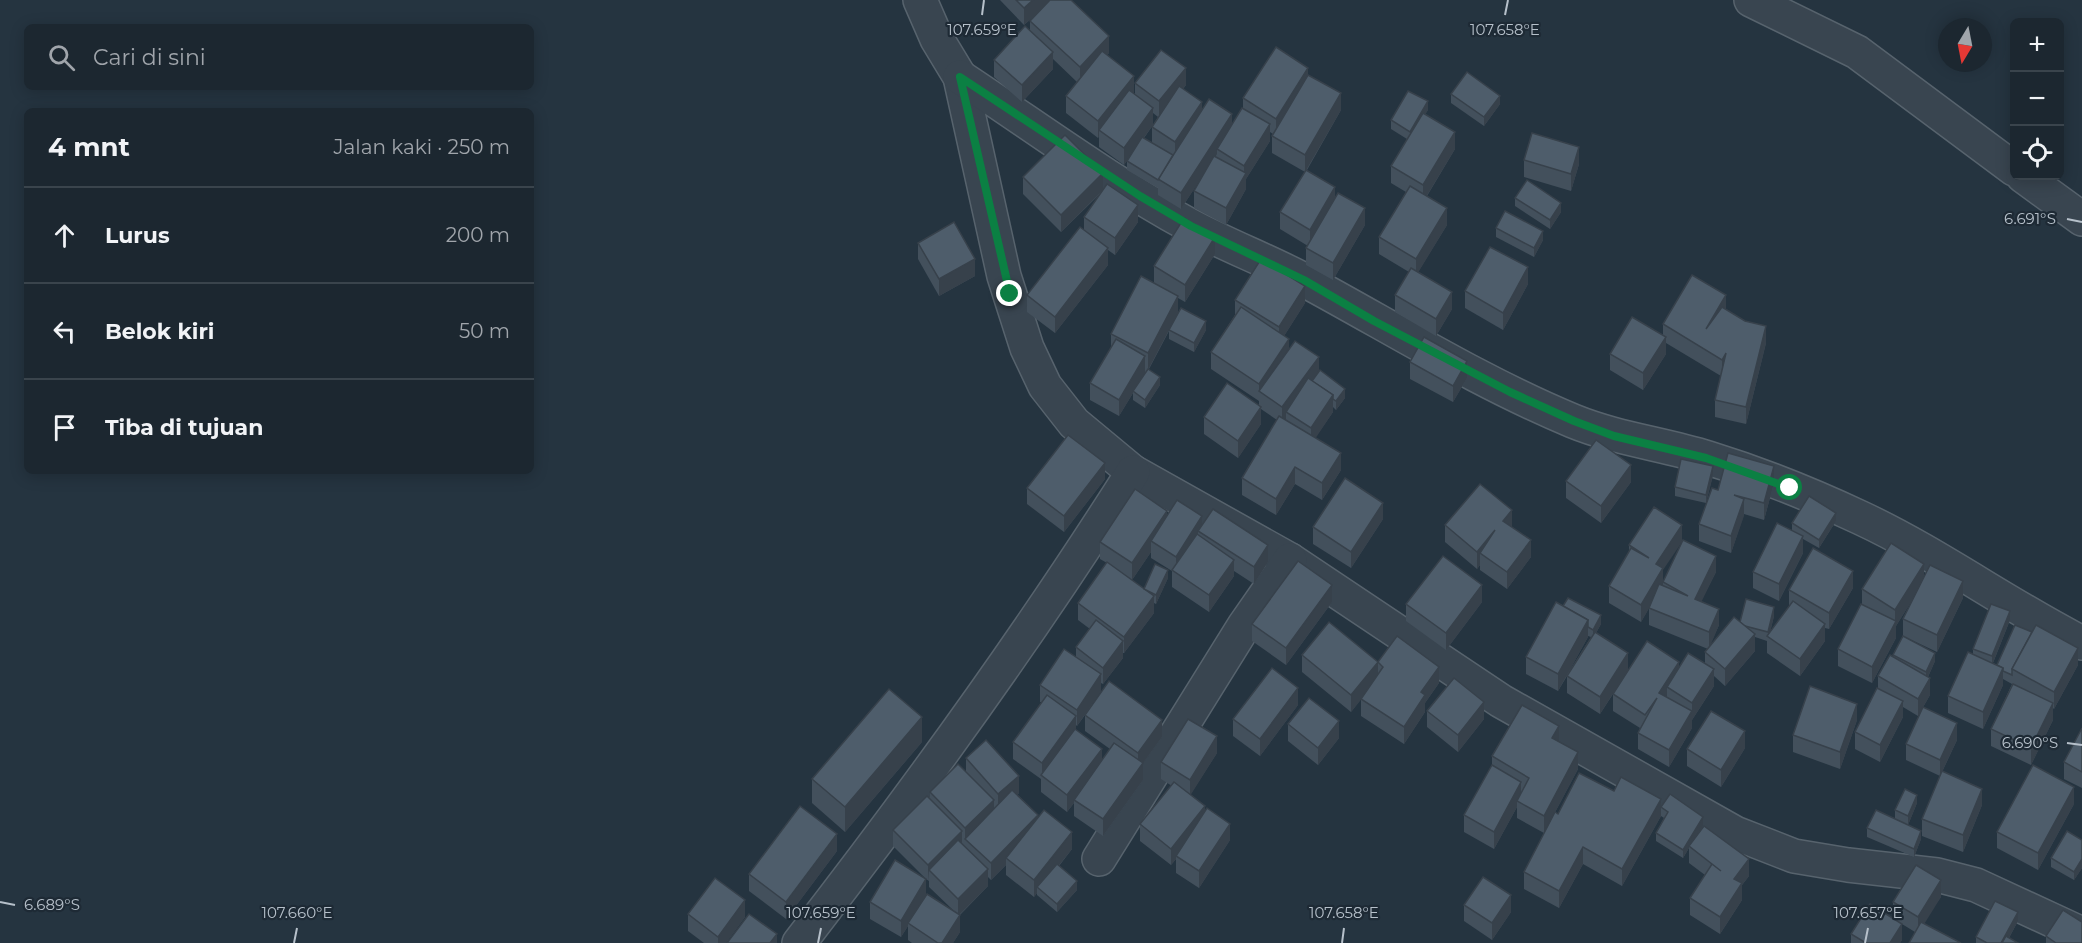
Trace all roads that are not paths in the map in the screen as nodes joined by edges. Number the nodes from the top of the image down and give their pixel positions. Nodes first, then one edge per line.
1 (920, 0) edge
2 (1751, 0) edge
3 (960, 77) junction
4 (2010, 166) edge
5 (2029, 180) edge
6 (2082, 219) edge
7 (1132, 472) junction
8 (1290, 560) junction
9 (2082, 643) edge
10 (1099, 859) dead end
11 (2082, 934) edge
12 (800, 943) edge

1 - 3 street
2 - 4 street
3 - 7 street
3 - 9 street
5 - 6 street
7 - 8 street
7 - 12 street
8 - 10 street
8 - 11 street

